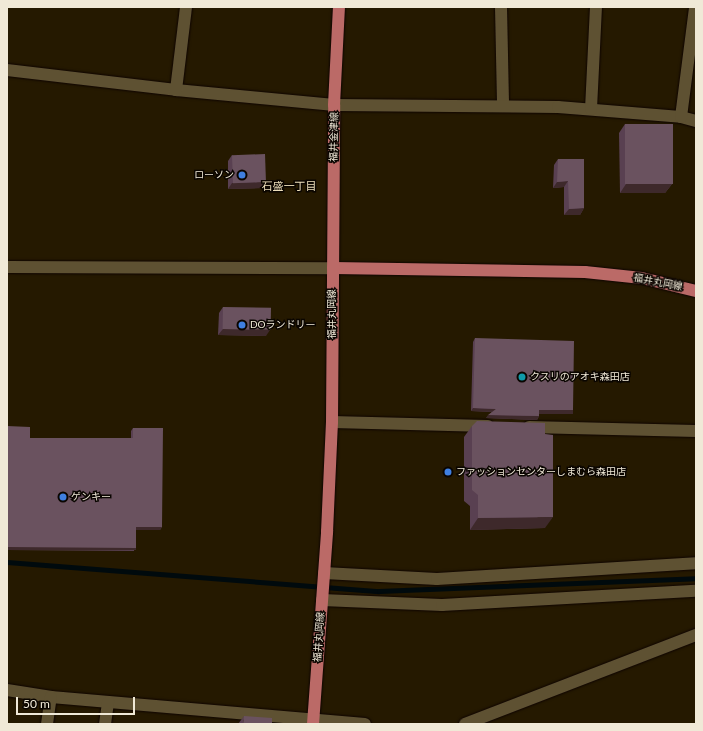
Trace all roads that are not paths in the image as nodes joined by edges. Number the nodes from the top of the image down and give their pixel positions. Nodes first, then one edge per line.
1 (186, 7) edge
2 (339, 7) edge
3 (501, 7) edge
4 (596, 7) edge
5 (695, 7) edge
6 (7, 70) edge
7 (176, 90) junction
8 (334, 106) junction
9 (503, 106) junction
10 (591, 109) junction
11 (681, 117) junction
12 (696, 121) edge
13 (7, 267) edge
14 (333, 268) junction
15 (696, 291) edge
16 (332, 422) junction
17 (498, 426) edge
18 (514, 426) edge
19 (696, 430) edge
20 (696, 563) edge
21 (324, 573) junction
22 (696, 591) edge
23 (322, 600) junction
24 (696, 634) edge
25 (7, 690) edge
26 (51, 697) junction
27 (108, 702) junction
28 (313, 721) edge
29 (47, 724) edge
30 (105, 724) edge
31 (366, 724) edge
32 (465, 724) edge

1 - 7 street
2 - 8 main road, 福井金津線
3 - 9 street
4 - 10 street
5 - 11 street
6 - 7 street
7 - 8 street
8 - 9 street
8 - 14 main road, 福井金津線
9 - 10 street
10 - 11 street
11 - 12 street
13 - 14 street
14 - 15 main road, 福井丸岡線
14 - 16 main road, 福井丸岡線
16 - 17 street
16 - 21 main road, 福井丸岡線
18 - 19 street
20 - 21 street
21 - 23 main road, 福井丸岡線
22 - 23 street
23 - 28 main road, 福井丸岡線
24 - 32 street
25 - 26 street
26 - 27 street
26 - 29 street
27 - 28 street
27 - 30 street
28 - 31 street

